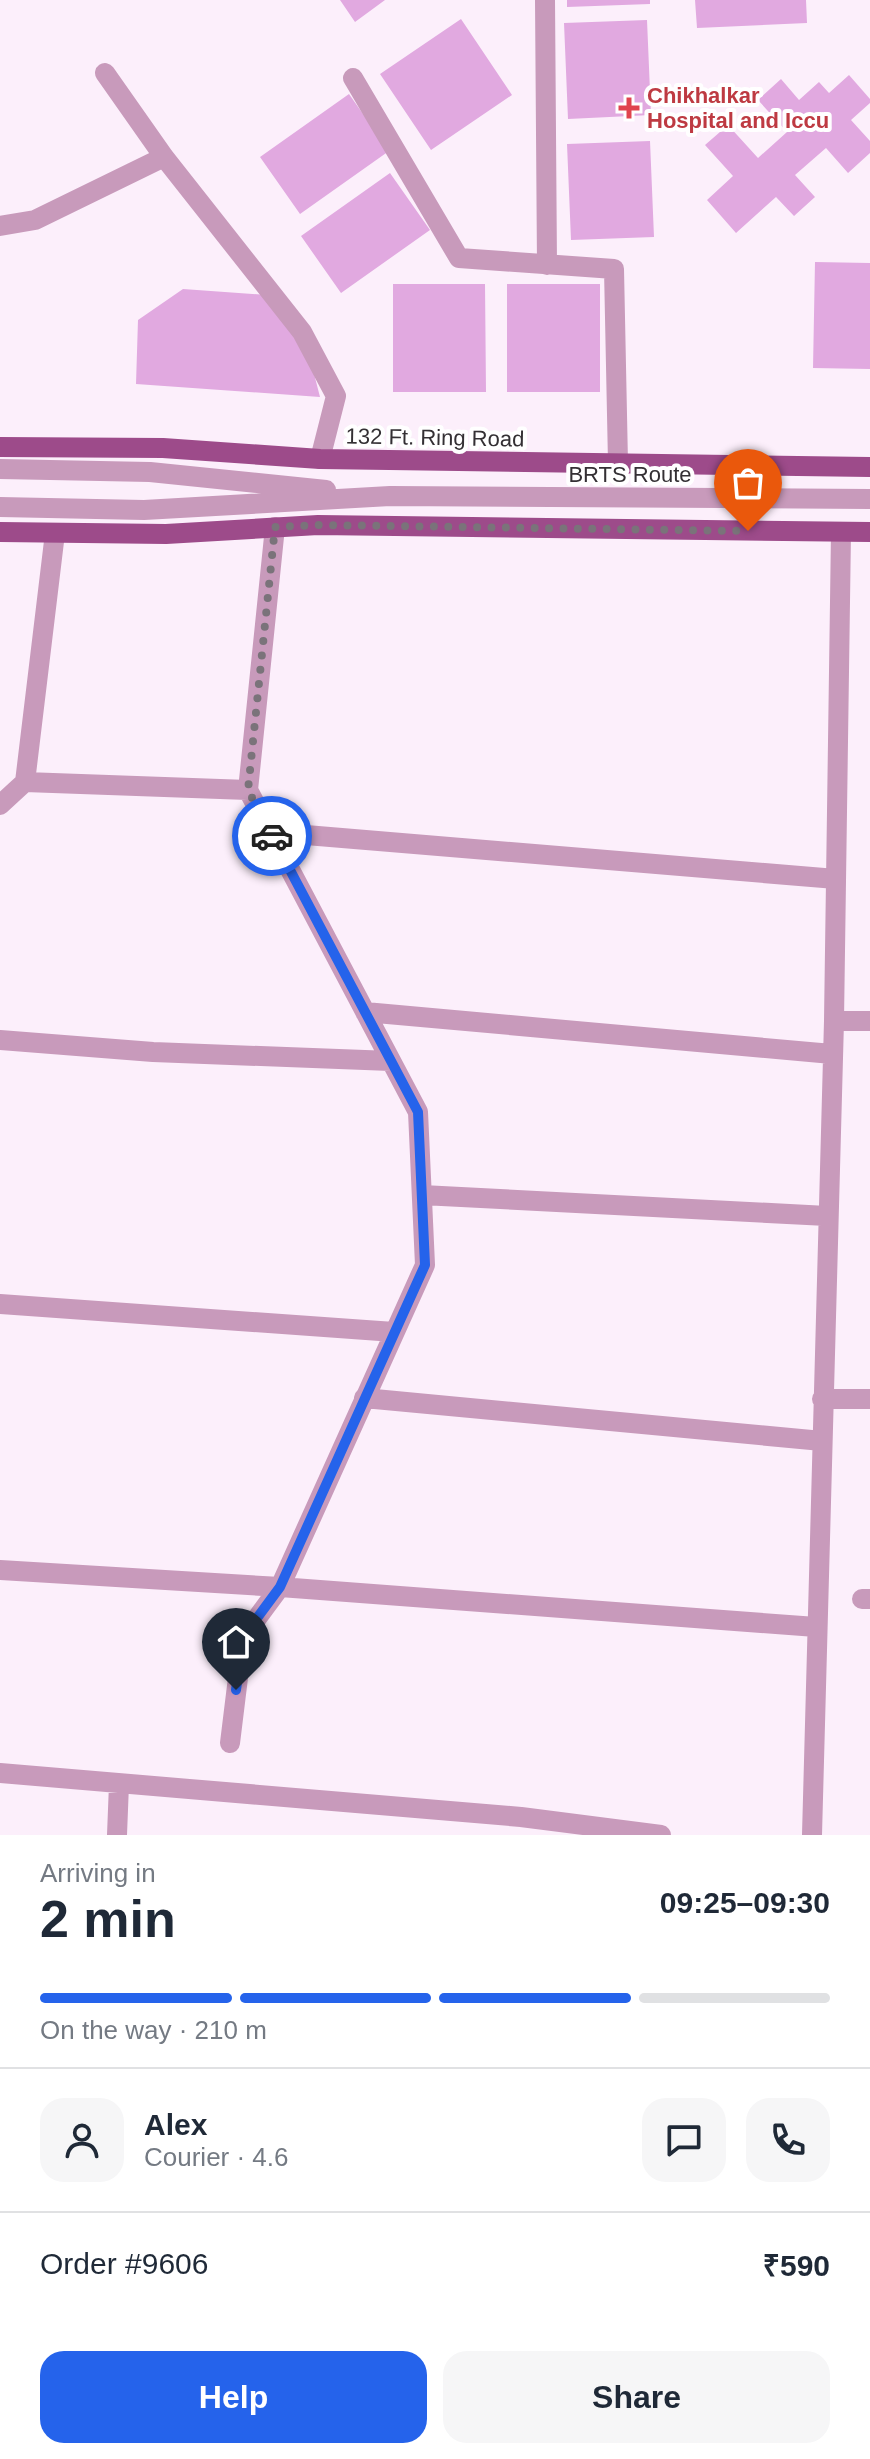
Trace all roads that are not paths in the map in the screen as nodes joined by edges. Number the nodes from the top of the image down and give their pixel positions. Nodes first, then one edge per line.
1 (545, 0) edge
2 (105, 73) dead end
3 (353, 78) dead end
4 (164, 157) junction
5 (0, 226) edge
6 (547, 265) junction
7 (0, 447) edge
8 (320, 459) junction
9 (618, 463) junction
10 (870, 467) edge
11 (0, 469) edge
12 (390, 496) junction
13 (870, 499) edge
14 (0, 507) edge
15 (275, 527) junction
16 (0, 532) edge
17 (841, 532) junction
18 (870, 532) edge
19 (55, 533) junction
20 (25, 782) junction
21 (248, 790) junction
22 (0, 805) edge
23 (270, 832) junction
24 (836, 879) junction
25 (365, 1012) junction
26 (834, 1021) junction
27 (870, 1021) edge
28 (0, 1040) edge
29 (832, 1054) junction
30 (391, 1061) junction
31 (422, 1195) junction
32 (827, 1216) junction
33 (0, 1304) edge
34 (394, 1332) junction
35 (364, 1398) junction
36 (822, 1399) junction
37 (870, 1399) edge
38 (822, 1441) junction
39 (0, 1570) edge
40 (280, 1587) junction
41 (816, 1627) junction
42 (230, 1743) dead end
43 (0, 1773) edge
44 (119, 1784) junction
45 (117, 1835) edge
46 (661, 1835) edge
47 (812, 1835) edge

1 - 6 street
2 - 4 street
3 - 6 street
4 - 5 street
4 - 8 street
6 - 9 street
7 - 8 main road, 132 Ft. Ring Road
8 - 9 main road, 132 Ft. Ring Road
9 - 10 main road, 132 Ft. Ring Road
11 - 12 street, BRTS Route
12 - 13 street, BRTS Route
12 - 14 street, BRTS Route
15 - 17 main road
15 - 19 main road
15 - 21 street
16 - 19 main road
17 - 18 main road
17 - 24 street
19 - 20 street
20 - 21 street
20 - 22 street
21 - 23 street
23 - 24 street
23 - 25 street
24 - 26 street
25 - 29 street
25 - 30 street
26 - 27 street
26 - 29 street
28 - 30 street
29 - 32 street
30 - 31 street
31 - 32 street
31 - 34 street
32 - 36 street
33 - 34 street
34 - 35 street
35 - 38 street
35 - 40 street
36 - 37 street
36 - 38 street
38 - 41 street
39 - 40 street
40 - 41 street
40 - 42 street
41 - 47 street
43 - 44 street
44 - 45 street
44 - 46 street

